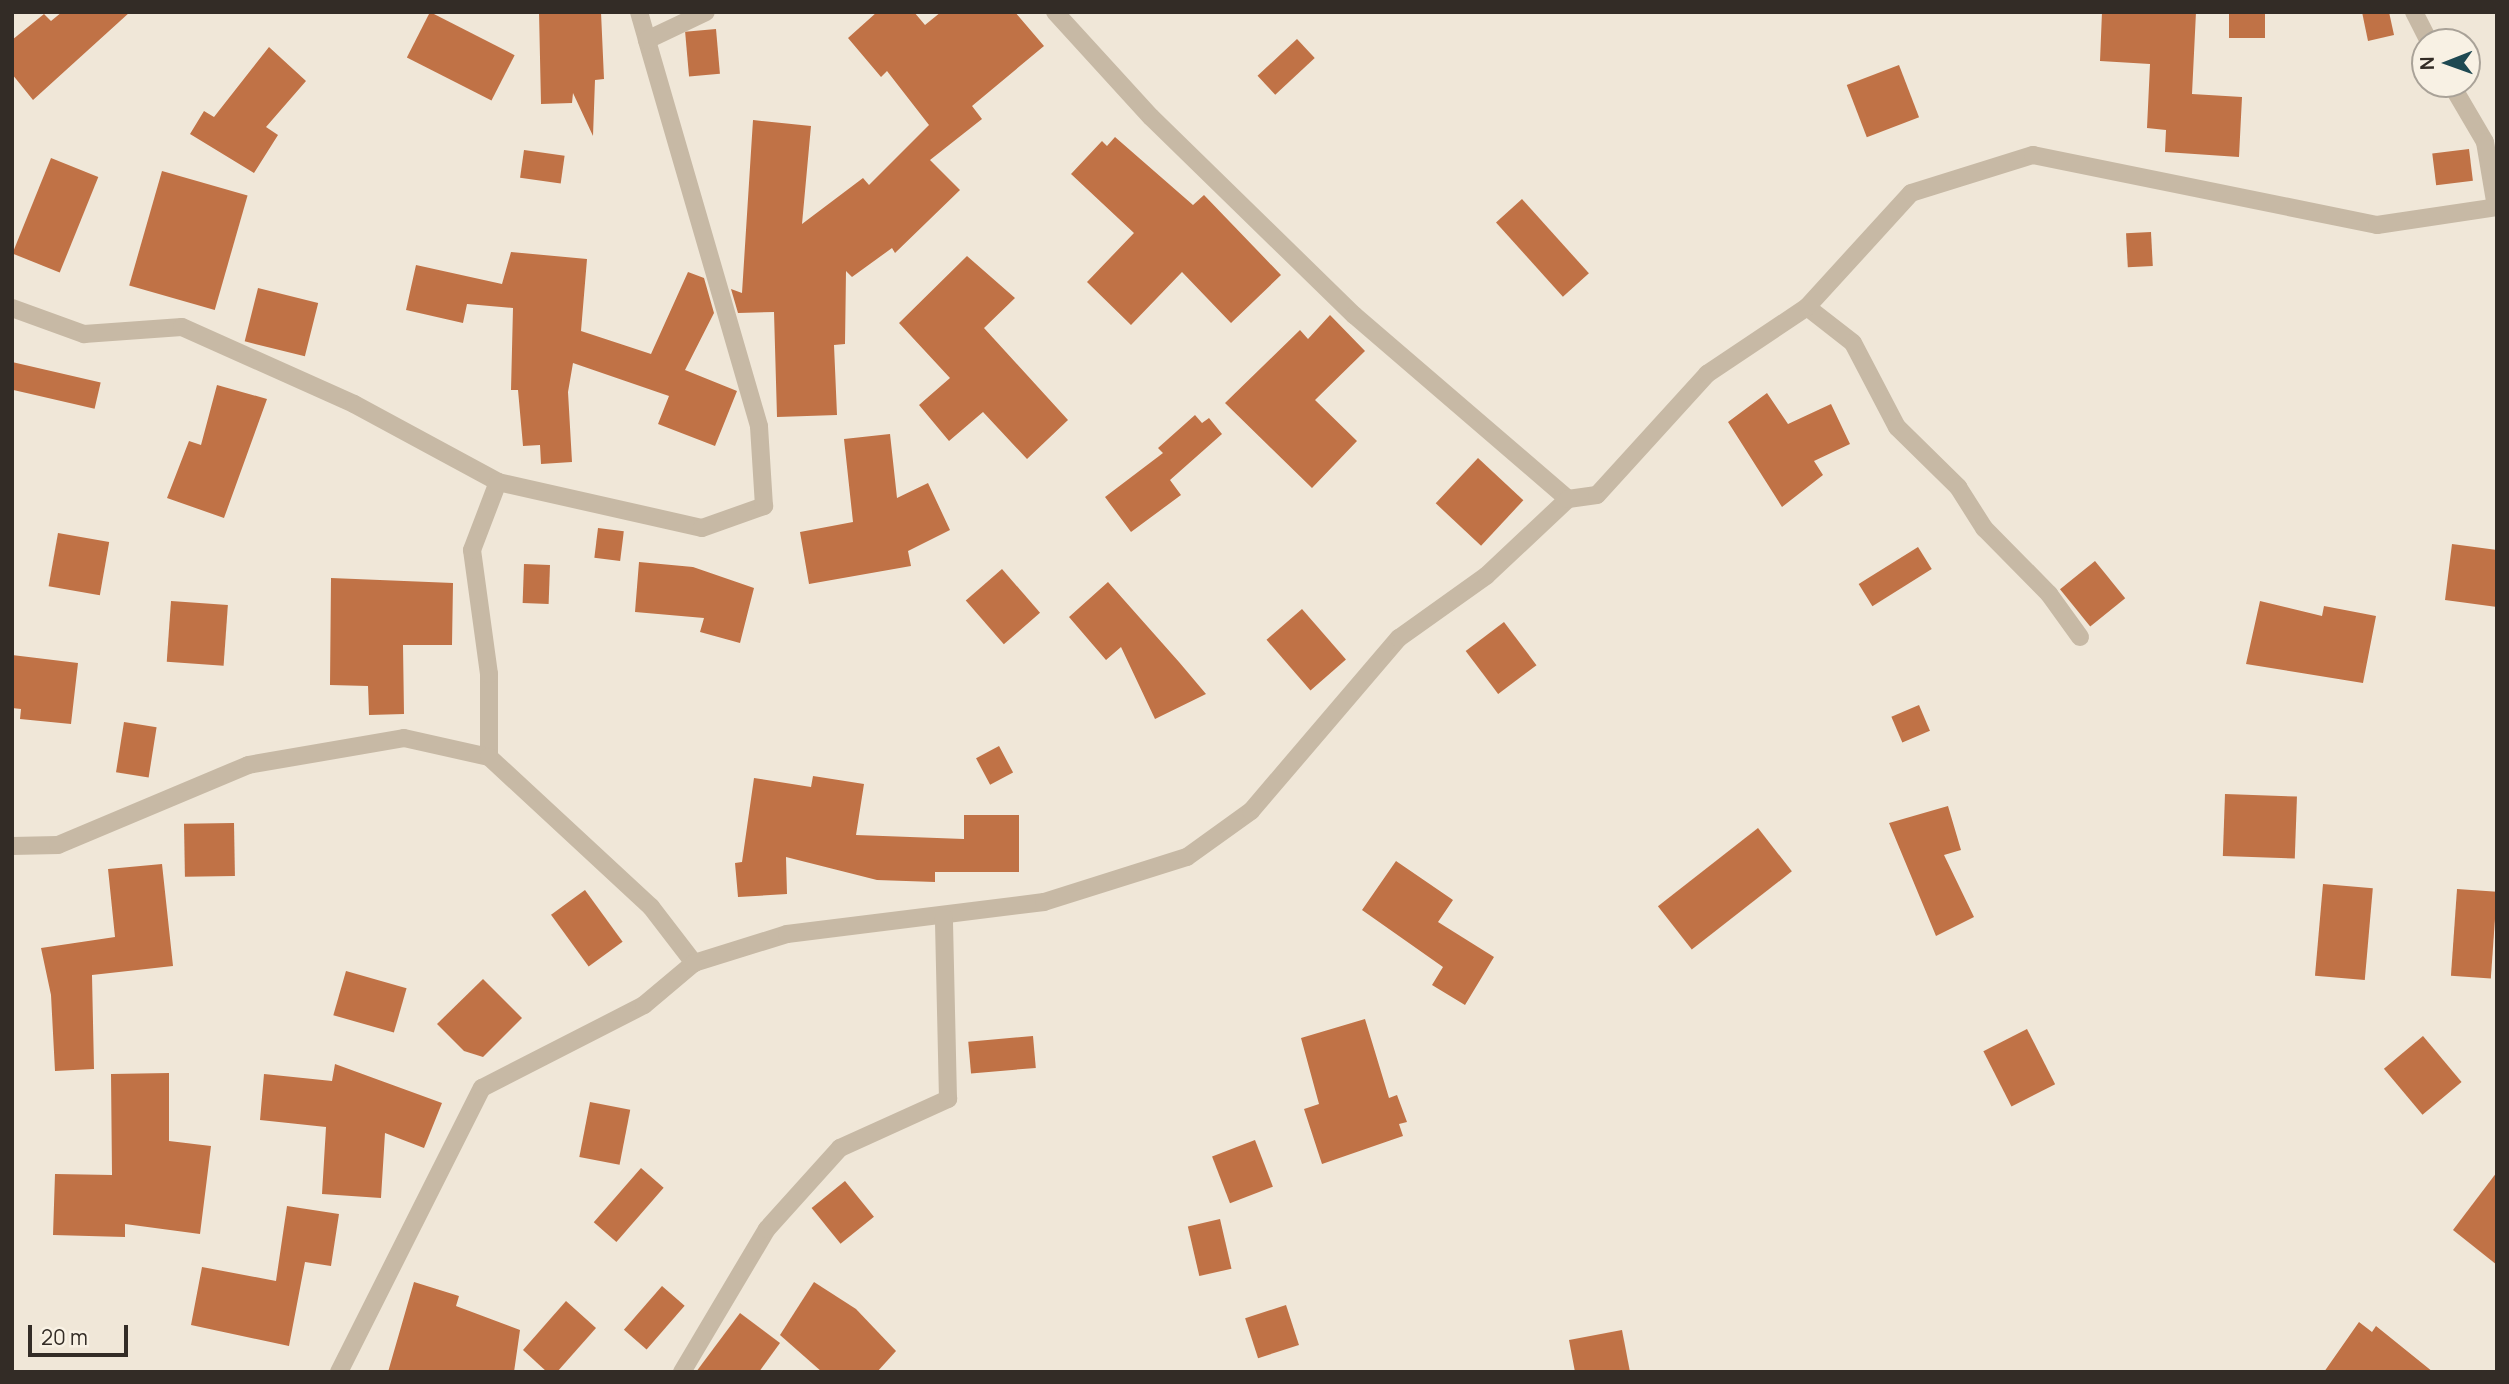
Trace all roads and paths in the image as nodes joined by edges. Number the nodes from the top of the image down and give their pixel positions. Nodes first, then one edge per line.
1 (639, 12) edge
2 (706, 12) edge
3 (1055, 12) edge
4 (2414, 12) edge
5 (2422, 28) edge
6 (646, 40) junction
7 (2459, 98) edge
8 (2497, 207) edge
9 (1807, 307) junction
10 (12, 308) edge
11 (498, 482) junction
12 (1568, 499) junction
13 (2080, 637) dead end
14 (489, 757) junction
15 (12, 846) edge
16 (944, 918) junction
17 (694, 963) junction
18 (339, 1372) edge
19 (682, 1372) edge

1 - 6 street
2 - 6 street
3 - 12 street
4 - 5 street
6 - 11 street
7 - 8 street
8 - 9 street
9 - 12 street
9 - 13 street
10 - 11 street
11 - 14 street
12 - 16 street
14 - 15 street
14 - 17 street
16 - 17 street
16 - 19 street
17 - 18 street

